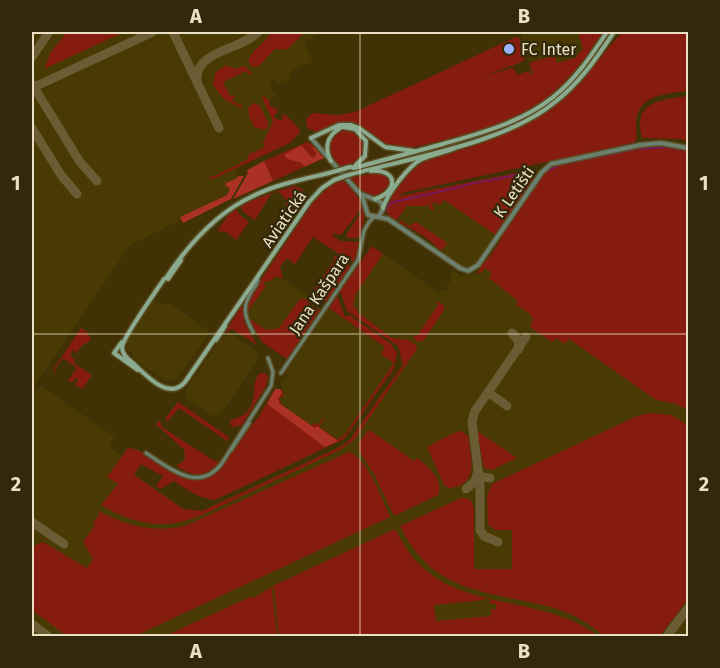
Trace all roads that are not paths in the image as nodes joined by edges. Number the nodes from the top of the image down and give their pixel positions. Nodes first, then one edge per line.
1 (607, 32) edge
2 (614, 32) edge
3 (340, 128) junction
4 (311, 138) junction
5 (464, 144) junction
6 (688, 148) edge
7 (417, 151) junction
8 (331, 161) junction
9 (350, 167) junction
10 (361, 171) junction
11 (360, 194) junction
12 (374, 200) junction
13 (365, 208) junction
14 (383, 209) junction
15 (367, 213) junction
16 (376, 217) junction
17 (391, 221) junction
18 (367, 224) junction
19 (258, 276) junction
20 (253, 332) dead end
21 (127, 337) junction
22 (268, 358) dead end
23 (141, 372) junction
24 (281, 373) dead end
25 (146, 453) dead end

1 - 7 main road, Aviatická
2 - 5 main road, Aviatická
3 - 4 main road
3 - 8 main road
3 - 9 main road
4 - 7 main road
4 - 8 street, K Letišti
5 - 10 main road, Aviatická
5 - 14 main road
6 - 17 street, K Letišti
7 - 9 main road, Aviatická
8 - 11 street, K Letišti
9 - 21 main road, Aviatická, bridge
10 - 12 main road
10 - 19 main road, Aviatická, bridge
11 - 12 street, K Letišti
11 - 13 street, K Letišti
12 - 13 street
12 - 14 street, K Letišti
13 - 15 street, K Letišti
14 - 16 street
14 - 17 street, K Letišti
15 - 16 street, K Letišti
15 - 18 street, Jana Kašpara
16 - 17 street, K Letišti
16 - 18 street
18 - 24 street, Jana Kašpara
19 - 20 street
19 - 23 main road, Aviatická
21 - 23 main road, Aviatická
21 - 23 main road
22 - 25 street

